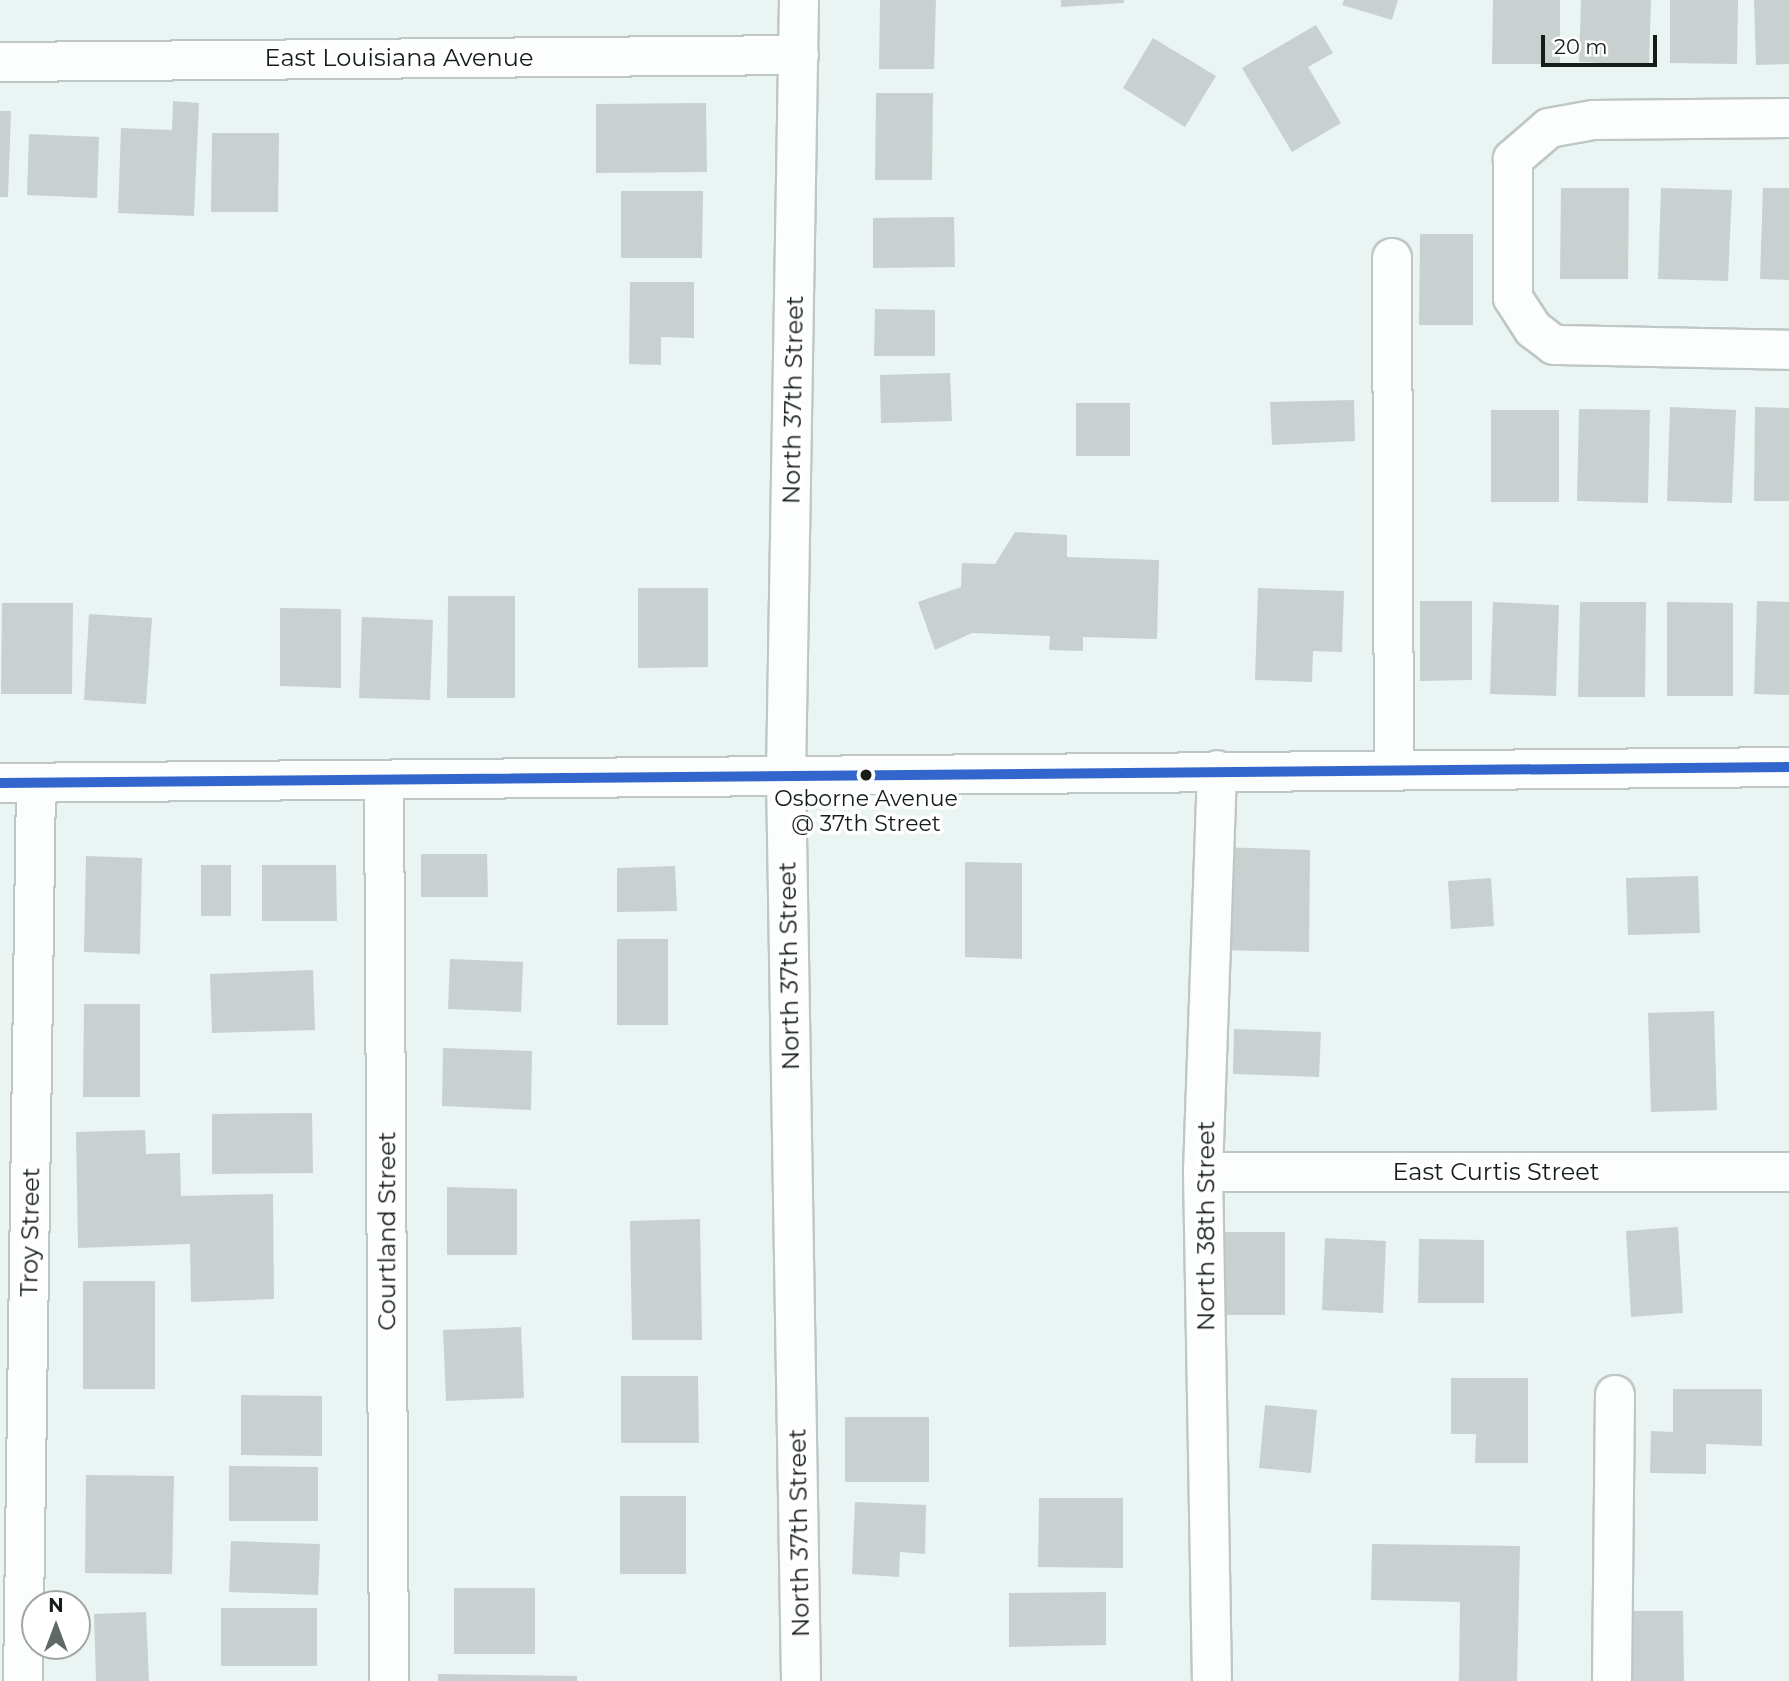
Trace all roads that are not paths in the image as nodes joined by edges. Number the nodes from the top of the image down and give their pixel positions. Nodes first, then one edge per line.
1 (799, 0) edge
2 (799, 55) junction
3 (0, 62) edge
4 (1789, 118) edge
5 (1392, 258) dead end
6 (1789, 349) edge
7 (1789, 767) edge
8 (1394, 769) junction
9 (1217, 770) junction
10 (786, 775) junction
11 (384, 782) junction
12 (18, 783) edge
13 (1203, 1172) junction
14 (1789, 1172) edge
15 (1615, 1395) dead end
16 (23, 1681) edge
17 (389, 1681) edge
18 (801, 1681) edge
19 (1212, 1681) edge
20 (1612, 1681) edge

1 - 2 street, North 37th Street
2 - 3 street, East Louisiana Avenue
2 - 10 street, North 37th Street
4 - 6 street
5 - 8 street
7 - 8 street
8 - 9 street
9 - 10 street
9 - 13 street, North 38th Street
10 - 11 street
10 - 18 street, North 37th Street
11 - 12 street
11 - 17 street, Courtland Street
12 - 16 street, Troy Street
13 - 14 street, East Curtis Street
13 - 19 street, North 38th Street
15 - 20 street

